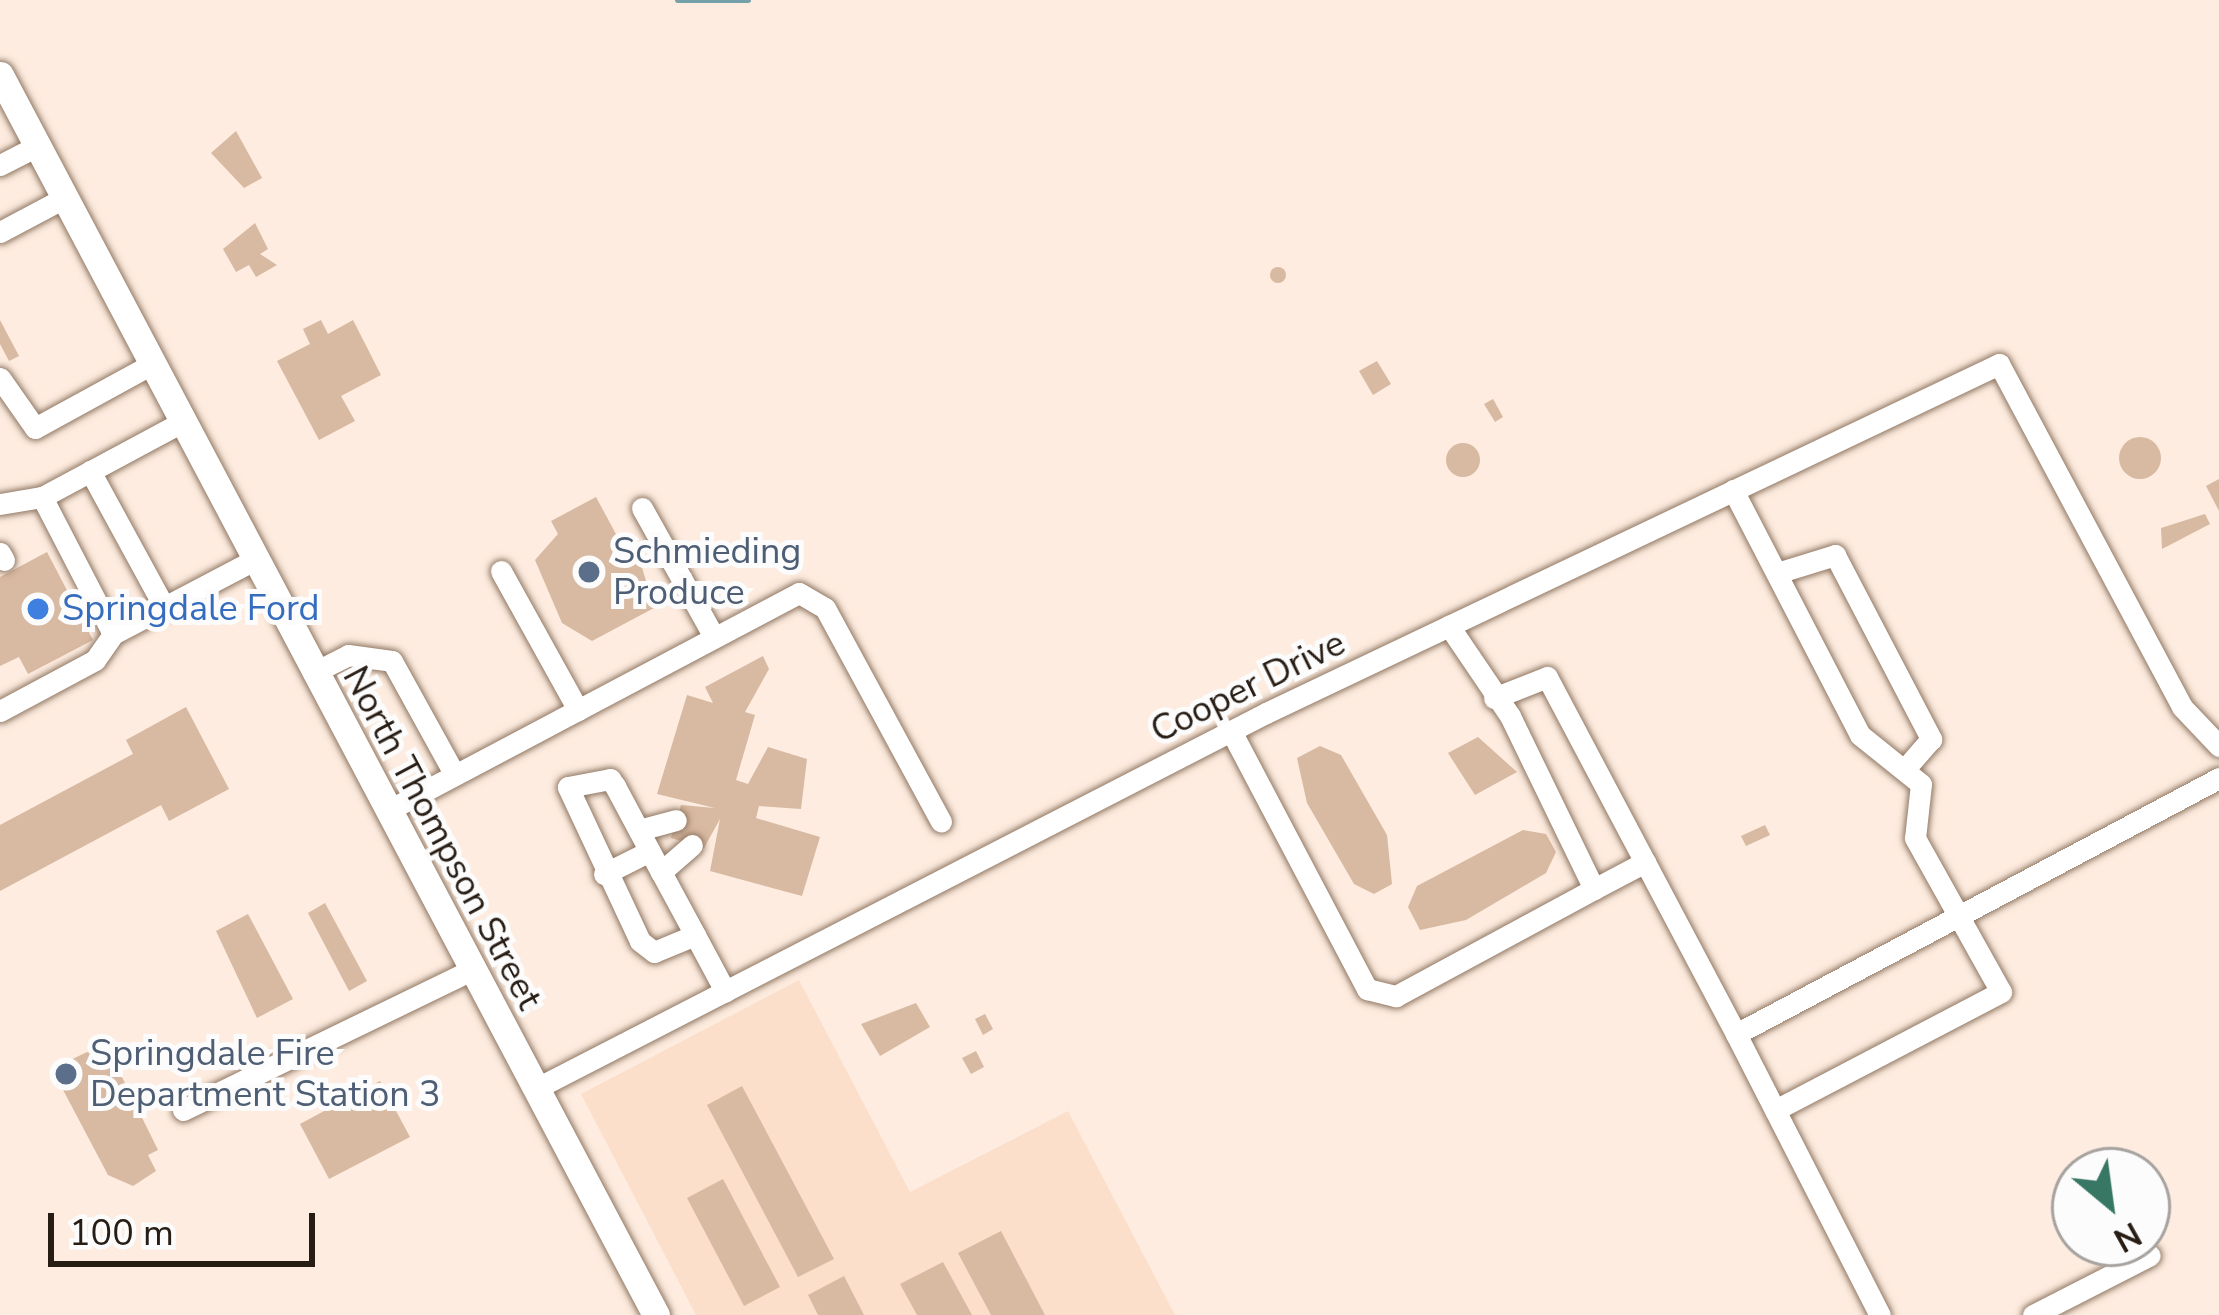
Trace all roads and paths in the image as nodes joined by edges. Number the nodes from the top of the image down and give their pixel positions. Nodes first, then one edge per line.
1 (0, 75) edge
2 (37, 146) junction
3 (0, 165) edge
4 (64, 198) junction
5 (0, 232) edge
6 (152, 364) junction
7 (0, 378) edge
8 (182, 422) junction
9 (90, 471) junction
10 (1733, 490) junction
11 (42, 497) junction
12 (0, 504) edge
13 (642, 508) dead end
14 (254, 560) junction
15 (501, 571) dead end
16 (1777, 573) junction
17 (164, 608) junction
18 (1449, 626) junction
19 (113, 634) junction
20 (714, 637) junction
21 (313, 673) junction
22 (1494, 698) junction
23 (578, 710) junction
24 (0, 711) edge
25 (1231, 731) junction
26 (2219, 746) edge
27 (1909, 764) junction
28 (455, 775) junction
29 (2219, 778) edge
30 (387, 811) junction
31 (676, 820) dead end
32 (940, 822) dead end
33 (639, 830) junction
34 (692, 845) dead end
35 (650, 851) junction
36 (1645, 862) junction
37 (661, 872) junction
38 (604, 874) junction
39 (1594, 889) junction
40 (1959, 916) junction
41 (695, 934) junction
42 (471, 970) junction
43 (725, 991) junction
44 (1736, 1034) junction
45 (535, 1089) junction
46 (183, 1110) dead end
47 (1775, 1110) junction
48 (2127, 1267) edge
49 (656, 1315) edge
50 (1880, 1315) edge
51 (2033, 1315) edge

1 - 2 main road, North Thompson Street
2 - 3 street
2 - 4 main road, North Thompson Street
4 - 5 street
4 - 6 main road, North Thompson Street
6 - 7 street
6 - 8 main road, North Thompson Street
8 - 9 street
8 - 14 main road, North Thompson Street
9 - 11 street
9 - 17 street
10 - 16 street
10 - 18 street, Cooper Drive
10 - 26 street, Cooper Drive
11 - 12 street
11 - 19 street
13 - 20 street
14 - 17 street
14 - 21 main road, North Thompson Street
15 - 23 street
16 - 27 street
16 - 27 street
17 - 19 street
18 - 22 street
18 - 25 street, Cooper Drive
19 - 24 street
20 - 23 street
20 - 32 street
21 - 28 street
21 - 30 main road, North Thompson Street
22 - 36 street
22 - 39 street
23 - 28 street
25 - 39 street
25 - 43 street, Cooper Drive
27 - 40 street
28 - 30 street
29 - 40 street
30 - 42 main road, North Thompson Street
31 - 33 street
33 - 35 street
33 - 38 street
34 - 37 street
35 - 37 street
35 - 38 street
36 - 39 street
36 - 44 street
37 - 41 street
38 - 41 street
40 - 44 street
40 - 47 street
41 - 43 street
42 - 45 main road, North Thompson Street
42 - 46 street
43 - 45 street, Cooper Drive
44 - 47 street
45 - 49 main road, North Thompson Street
47 - 50 street
48 - 51 street

